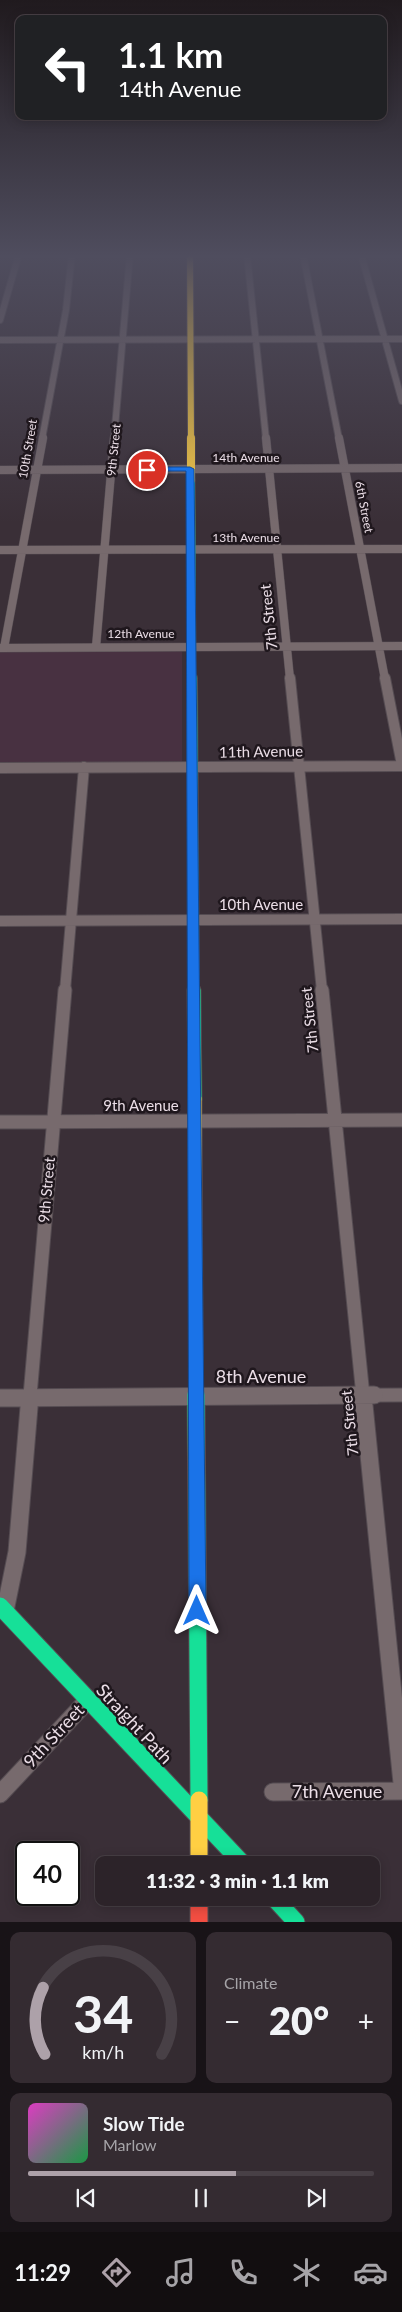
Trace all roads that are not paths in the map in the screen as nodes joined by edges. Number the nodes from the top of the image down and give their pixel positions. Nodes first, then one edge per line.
1 (59, 344) edge
2 (123, 344) edge
3 (189, 344) edge
4 (257, 344) edge
5 (321, 344) edge
6 (385, 344) edge
7 (402, 401) edge
8 (345, 468) junction
9 (402, 468) edge
10 (190, 469) junction
11 (270, 469) junction
12 (0, 470) edge
13 (36, 470) junction
14 (112, 470) junction
15 (278, 549) junction
16 (360, 549) junction
17 (402, 549) edge
18 (0, 550) edge
19 (21, 550) junction
20 (104, 550) junction
21 (192, 550) junction
22 (380, 646) junction
23 (402, 646) edge
24 (96, 647) junction
25 (193, 647) junction
26 (287, 647) junction
27 (2, 648) edge
28 (402, 765) edge
29 (300, 767) junction
30 (0, 768) edge
31 (84, 768) junction
32 (193, 768) junction
33 (402, 919) edge
34 (193, 920) junction
35 (314, 920) junction
36 (0, 921) edge
37 (70, 922) junction
38 (402, 1120) edge
39 (335, 1121) junction
40 (0, 1122) edge
41 (53, 1122) junction
42 (195, 1122) junction
43 (362, 1395) junction
44 (402, 1395) edge
45 (196, 1396) junction
46 (29, 1397) junction
47 (0, 1398) edge
48 (2, 1608) edge
49 (87, 1701) junction
50 (402, 1783) edge
51 (402, 1791) edge
52 (273, 1792) dead end
53 (0, 1794) edge
54 (199, 1818) junction
55 (199, 1856) edge
56 (235, 1856) edge
57 (199, 1906) edge
58 (281, 1906) edge
59 (199, 1922) edge
60 (296, 1922) edge

1 - 13 street, 10th Street
2 - 14 street, 9th Street
3 - 10 street
4 - 11 street, 7th Street
5 - 8 street, 6th Street
6 - 7 street
8 - 9 street, 14th Avenue
8 - 11 street, 14th Avenue
8 - 16 street, 6th Street
10 - 11 street, 14th Avenue
10 - 14 street, 14th Avenue
10 - 21 street
11 - 15 street, 7th Street
12 - 13 street, 14th Avenue
13 - 14 street, 14th Avenue
13 - 19 street, 10th Street
14 - 20 street, 9th Street
15 - 16 street, 13th Avenue
15 - 21 street, 13th Avenue
15 - 26 street, 7th Street
16 - 17 street, 13th Avenue
16 - 22 street, 6th Street
18 - 19 street, 13th Avenue
19 - 20 street, 13th Avenue
19 - 27 street, 10th Street
20 - 21 street, 13th Avenue
20 - 24 street, 9th Street
21 - 25 street
22 - 23 street, 12th Avenue
22 - 26 street, 12th Avenue
22 - 28 street, 6th Street
24 - 25 street, 12th Avenue
24 - 27 street, 12th Avenue
25 - 26 street, 12th Avenue
25 - 32 street
26 - 29 street, 7th Street
28 - 29 street, 11th Avenue
29 - 32 street, 11th Avenue
29 - 35 street, 7th Street
30 - 31 street, 11th Avenue
31 - 32 street, 11th Avenue
31 - 37 street, 9th Street
32 - 34 street
33 - 35 street, 10th Avenue
34 - 35 street, 10th Avenue
34 - 37 street, 10th Avenue
34 - 42 street
35 - 39 street, 7th Street
36 - 37 street, 10th Avenue
37 - 41 street, 9th Street
38 - 39 street, 9th Avenue
39 - 42 street, 9th Avenue
39 - 43 street, 7th Street
40 - 41 street, 9th Avenue
41 - 42 street, 9th Avenue
41 - 46 street, 9th Street
42 - 45 street
43 - 44 street, 8th Avenue
43 - 45 street, 8th Avenue
43 - 50 street, 7th Street
45 - 46 street, 8th Avenue
45 - 54 street
46 - 47 street, 8th Avenue
46 - 48 street, 9th Street
48 - 49 street, Straight Path
49 - 53 street, 9th Street
49 - 54 street, Straight Path
51 - 52 street, 7th Avenue
54 - 55 street
54 - 56 street, Straight Path
57 - 59 street
58 - 60 street

